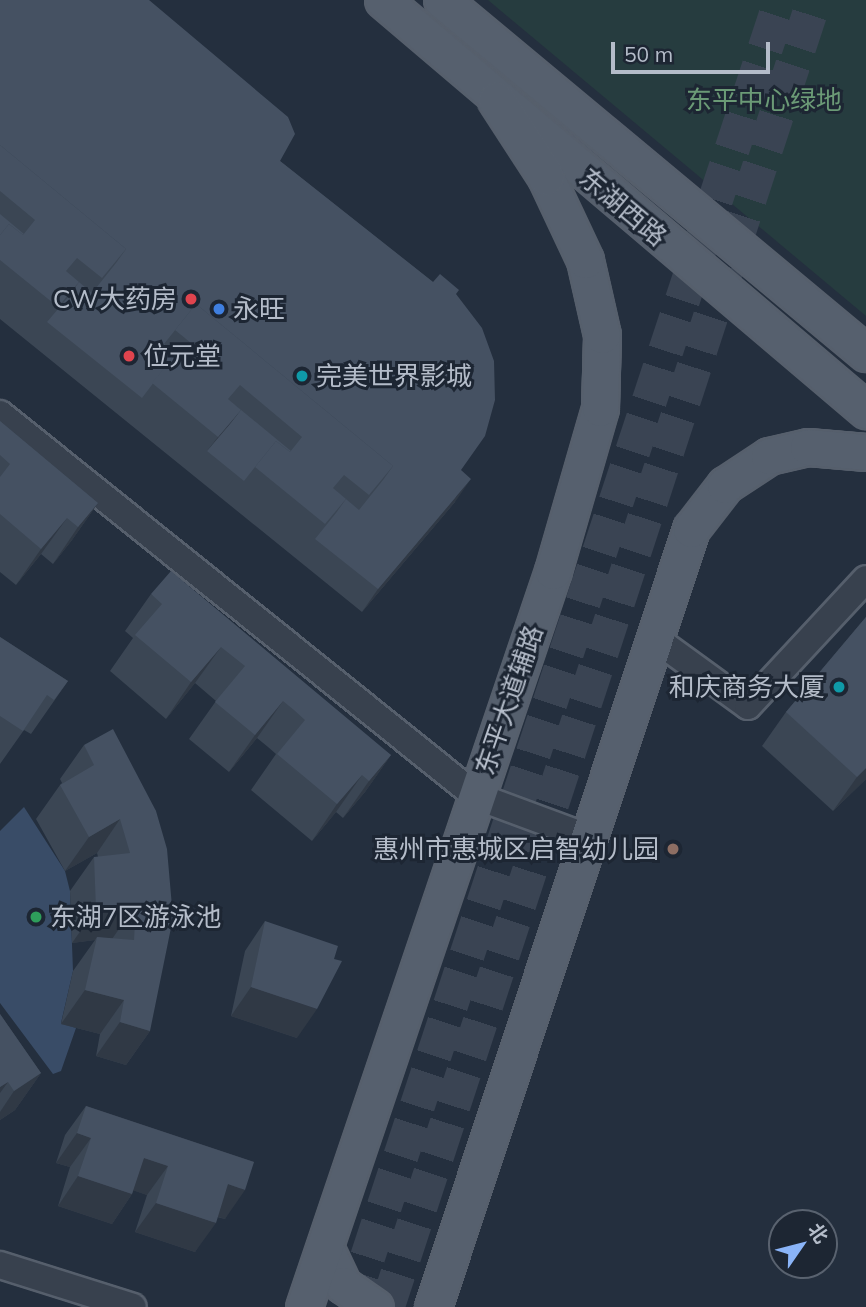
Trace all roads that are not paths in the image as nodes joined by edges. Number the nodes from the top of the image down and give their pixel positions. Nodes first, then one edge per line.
1 (383, 0) edge
2 (442, 0) edge
3 (577, 113) junction
4 (546, 158) junction
5 (866, 353) edge
6 (866, 410) edge
7 (0, 414) edge
8 (866, 452) edge
9 (866, 579) edge
10 (653, 637) junction
11 (476, 796) junction
12 (587, 837) junction
13 (325, 1247) junction
14 (0, 1265) edge
15 (426, 1305) edge
16 (133, 1307) edge
17 (304, 1307) edge
18 (375, 1307) edge

1 - 4 main road, 东平大道辅路
2 - 3 main road, 东湖西路
3 - 4 main road
3 - 5 main road, 东湖西路
4 - 6 main road, 东湖西路
4 - 11 main road, 东平大道辅路
7 - 11 street
8 - 10 main road
9 - 10 street
10 - 12 main road
11 - 12 street
11 - 13 main road, 东平大道辅路
12 - 15 main road
13 - 17 main road, 东平大道辅路
13 - 18 main road
14 - 16 street

